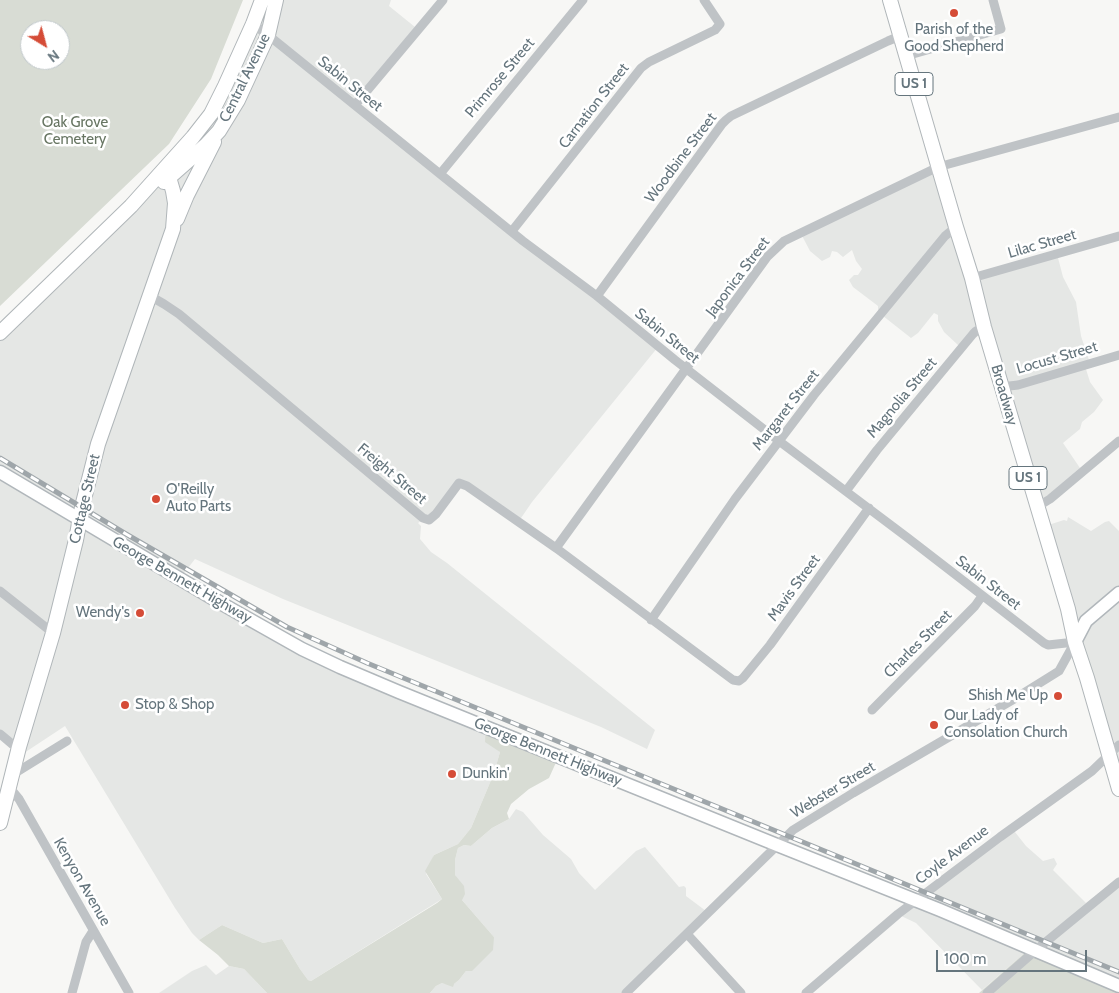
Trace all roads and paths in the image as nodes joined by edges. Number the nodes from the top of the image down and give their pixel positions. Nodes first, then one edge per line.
1 (262, 0) edge
2 (276, 0) edge
3 (443, 0) edge
4 (583, 0) edge
5 (704, 0) edge
6 (890, 0) edge
7 (993, 0) edge
8 (253, 24) junction
9 (268, 35) junction
10 (900, 36) junction
11 (906, 56) junction
12 (355, 105) junction
13 (1119, 117) edge
14 (219, 131) junction
15 (938, 167) junction
16 (168, 172) junction
17 (440, 174) junction
18 (956, 227) junction
19 (173, 229) junction
20 (512, 231) junction
21 (1119, 236) edge
22 (972, 278) junction
23 (150, 296) junction
24 (597, 296) junction
25 (984, 327) junction
26 (0, 333) edge
27 (1119, 355) edge
28 (686, 369) junction
29 (1001, 387) junction
30 (779, 441) junction
31 (1119, 441) edge
32 (0, 472) edge
33 (846, 491) junction
34 (1037, 507) junction
35 (869, 508) junction
36 (79, 520) junction
37 (556, 548) junction
38 (0, 591) edge
39 (1119, 593) edge
40 (982, 596) junction
41 (651, 620) junction
42 (53, 634) junction
43 (1075, 642) junction
44 (739, 681) joint
45 (872, 710) dead end
46 (0, 734) edge
47 (68, 741) dead end
48 (19, 747) junction
49 (1114, 749) edge
50 (10, 781) junction
51 (1119, 788) edge
52 (0, 823) edge
53 (777, 845) junction
54 (1119, 882) edge
55 (916, 900) junction
56 (93, 930) junction
57 (687, 934) junction
58 (1036, 950) junction
59 (1119, 986) edge
60 (72, 993) edge
61 (129, 993) edge
62 (626, 993) edge
63 (741, 993) edge
64 (806, 993) edge
65 (986, 993) edge

1 - 8 main road, Central Avenue
2 - 9 main road, Central Avenue
3 - 12 street
4 - 17 street, Primrose Street
5 - 20 street, Carnation Street
6 - 10 main road, Broadway / US 1
7 - 11 street
8 - 9 street, Sabin Street
8 - 16 main road, Central Avenue
9 - 12 street, Sabin Street
9 - 14 main road, Central Avenue
10 - 11 main road, Broadway / US 1
10 - 24 street, Woodbine Street
11 - 15 main road, Broadway / US 1
12 - 17 street, Sabin Street
13 - 15 street, Japonica Street
14 - 16 main road, Central Avenue
14 - 19 main road
15 - 18 main road, Broadway / US 1
15 - 28 street, Japonica Street
16 - 19 main road, Cottage Street
16 - 26 main road, Central Avenue
17 - 20 street, Sabin Street
18 - 22 main road, Broadway / US 1
18 - 30 street, Margaret Street
19 - 23 main road, Cottage Street
20 - 24 street, Sabin Street
21 - 22 street, Lilac Street
22 - 25 main road, Broadway / US 1
23 - 36 main road, Cottage Street
23 - 37 street, Freight Street
24 - 28 street, Sabin Street
25 - 29 main road, Broadway / US 1
25 - 33 street, Magnolia Street
27 - 29 street, Locust Street
28 - 30 street, Sabin Street
28 - 37 street, Japonica Street
29 - 34 main road, Broadway / US 1
30 - 33 street, Sabin Street
30 - 41 street, Margaret Street
31 - 34 street
32 - 36 main road, George Bennett Highway
33 - 35 street, Sabin Street
34 - 43 main road, Broadway / US 1
35 - 40 street, Sabin Street
35 - 44 street, Mavis Street
36 - 42 main road, Cottage Street
36 - 53 main road, George Bennett Highway
37 - 41 street, Freight Street
38 - 42 street
39 - 43 main road
40 - 43 street, Sabin Street
40 - 45 street, Charles Street
41 - 44 street, Freight Street
42 - 48 main road, Cottage Street
43 - 49 main road, Broadway / US 1
43 - 53 street, Webster Street
46 - 48 street
47 - 50 street
48 - 50 main road, Cottage Street
49 - 51 main road, Broadway / US 1
49 - 55 street, Coyle Avenue
50 - 52 main road, Cottage Street
50 - 56 street, Kenyon Avenue
53 - 55 main road, George Bennett Highway
53 - 57 street, Webster Street
54 - 58 street
55 - 58 main road, George Bennett Highway
55 - 64 street, Coyle Avenue
56 - 60 street
56 - 61 street, Kenyon Avenue
57 - 62 street, Webster Street
57 - 63 street
58 - 59 main road, George Bennett Highway
58 - 65 street

